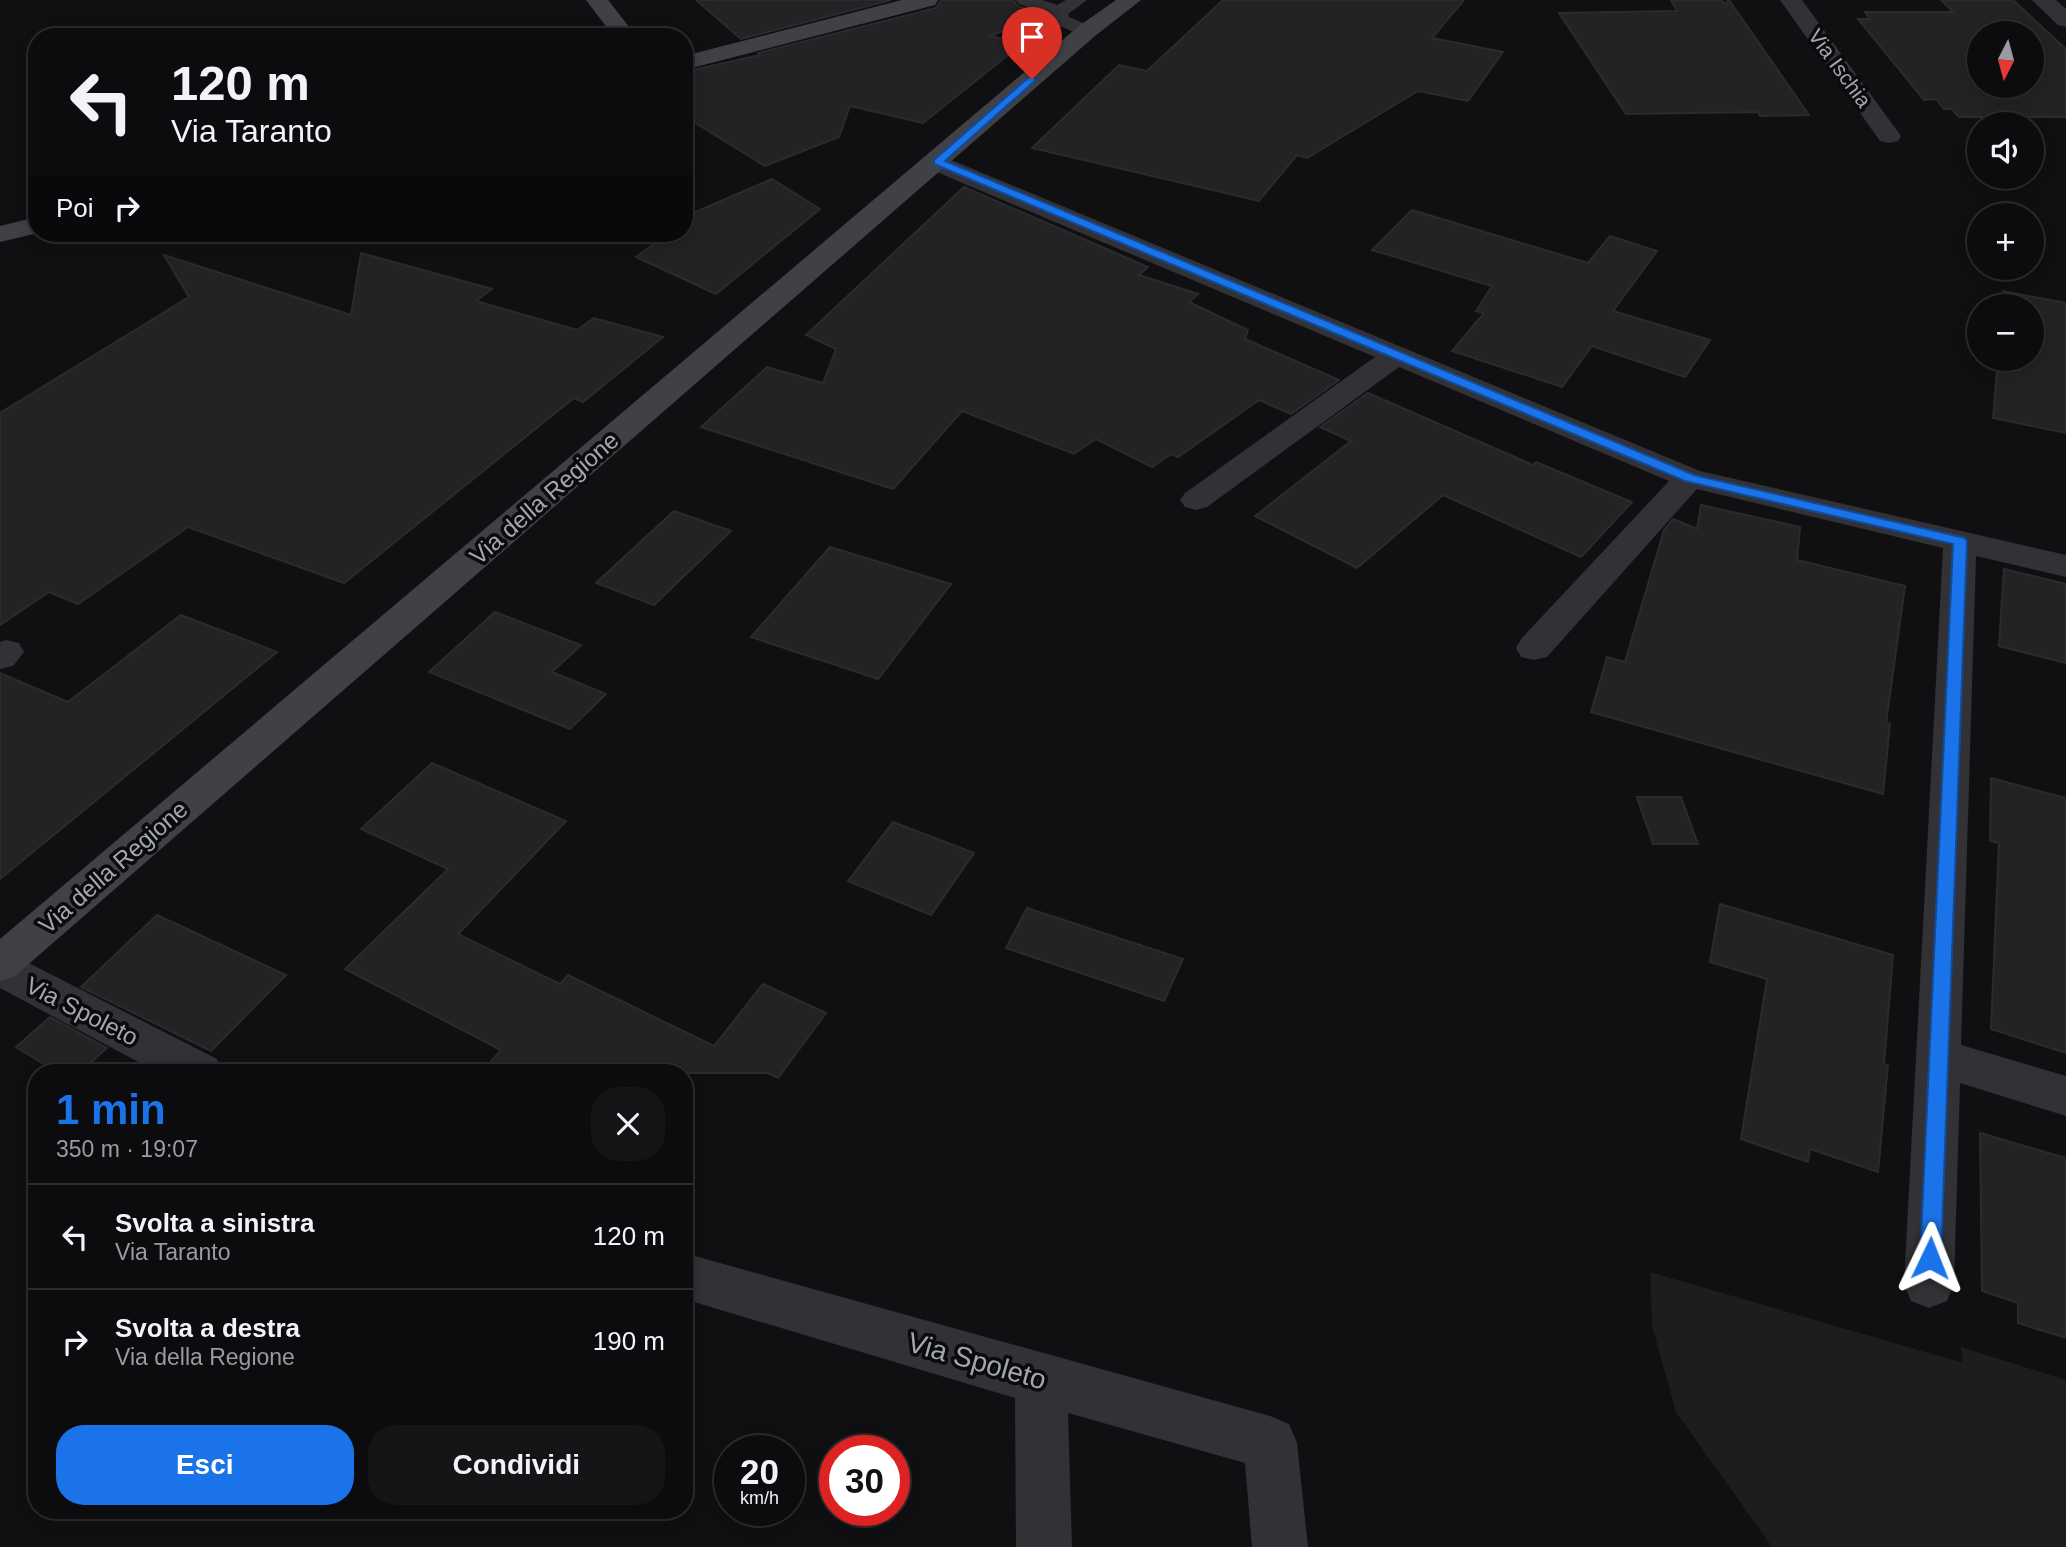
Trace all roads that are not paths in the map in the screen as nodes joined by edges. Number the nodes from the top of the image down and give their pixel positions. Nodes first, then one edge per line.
1 (597, 0) edge
2 (927, 0) edge
3 (1026, 0) edge
4 (1078, 0) edge
5 (1108, 0) edge
6 (1130, 0) edge
7 (1791, 0) edge
8 (2043, 0) edge
9 (1059, 12) junction
10 (2066, 20) edge
11 (619, 28) edge
12 (1087, 31) junction
13 (693, 60) edge
14 (1889, 136) dead end
15 (937, 162) junction
16 (28, 227) edge
17 (0, 234) edge
18 (1397, 355) junction
19 (1690, 478) junction
20 (1196, 500) dead end
21 (1960, 541) junction
22 (2066, 566) edge
23 (1534, 648) dead end
24 (0, 966) edge
25 (1939, 1057) junction
26 (184, 1064) edge
27 (2066, 1096) edge
28 (693, 1279) edge
29 (1929, 1284) dead end
30 (1041, 1380) junction
31 (1044, 1547) edge
32 (1280, 1547) edge

1 - 11 main road
2 - 13 main road
3 - 9 lane
4 - 9 lane
5 - 12 main road
6 - 12 main road
7 - 14 street, Via Ischia
8 - 10 street
9 - 12 lane
12 - 15 main road, Via della Regione
15 - 18 street
15 - 24 main road, Via della Regione
16 - 17 main road
18 - 19 street
18 - 20 street
19 - 21 street
19 - 23 street
21 - 22 street
21 - 25 street
24 - 26 street, Via Spoleto
25 - 27 street
25 - 29 street
28 - 30 street, Via Spoleto
30 - 31 street
30 - 32 street, Via Spoleto

